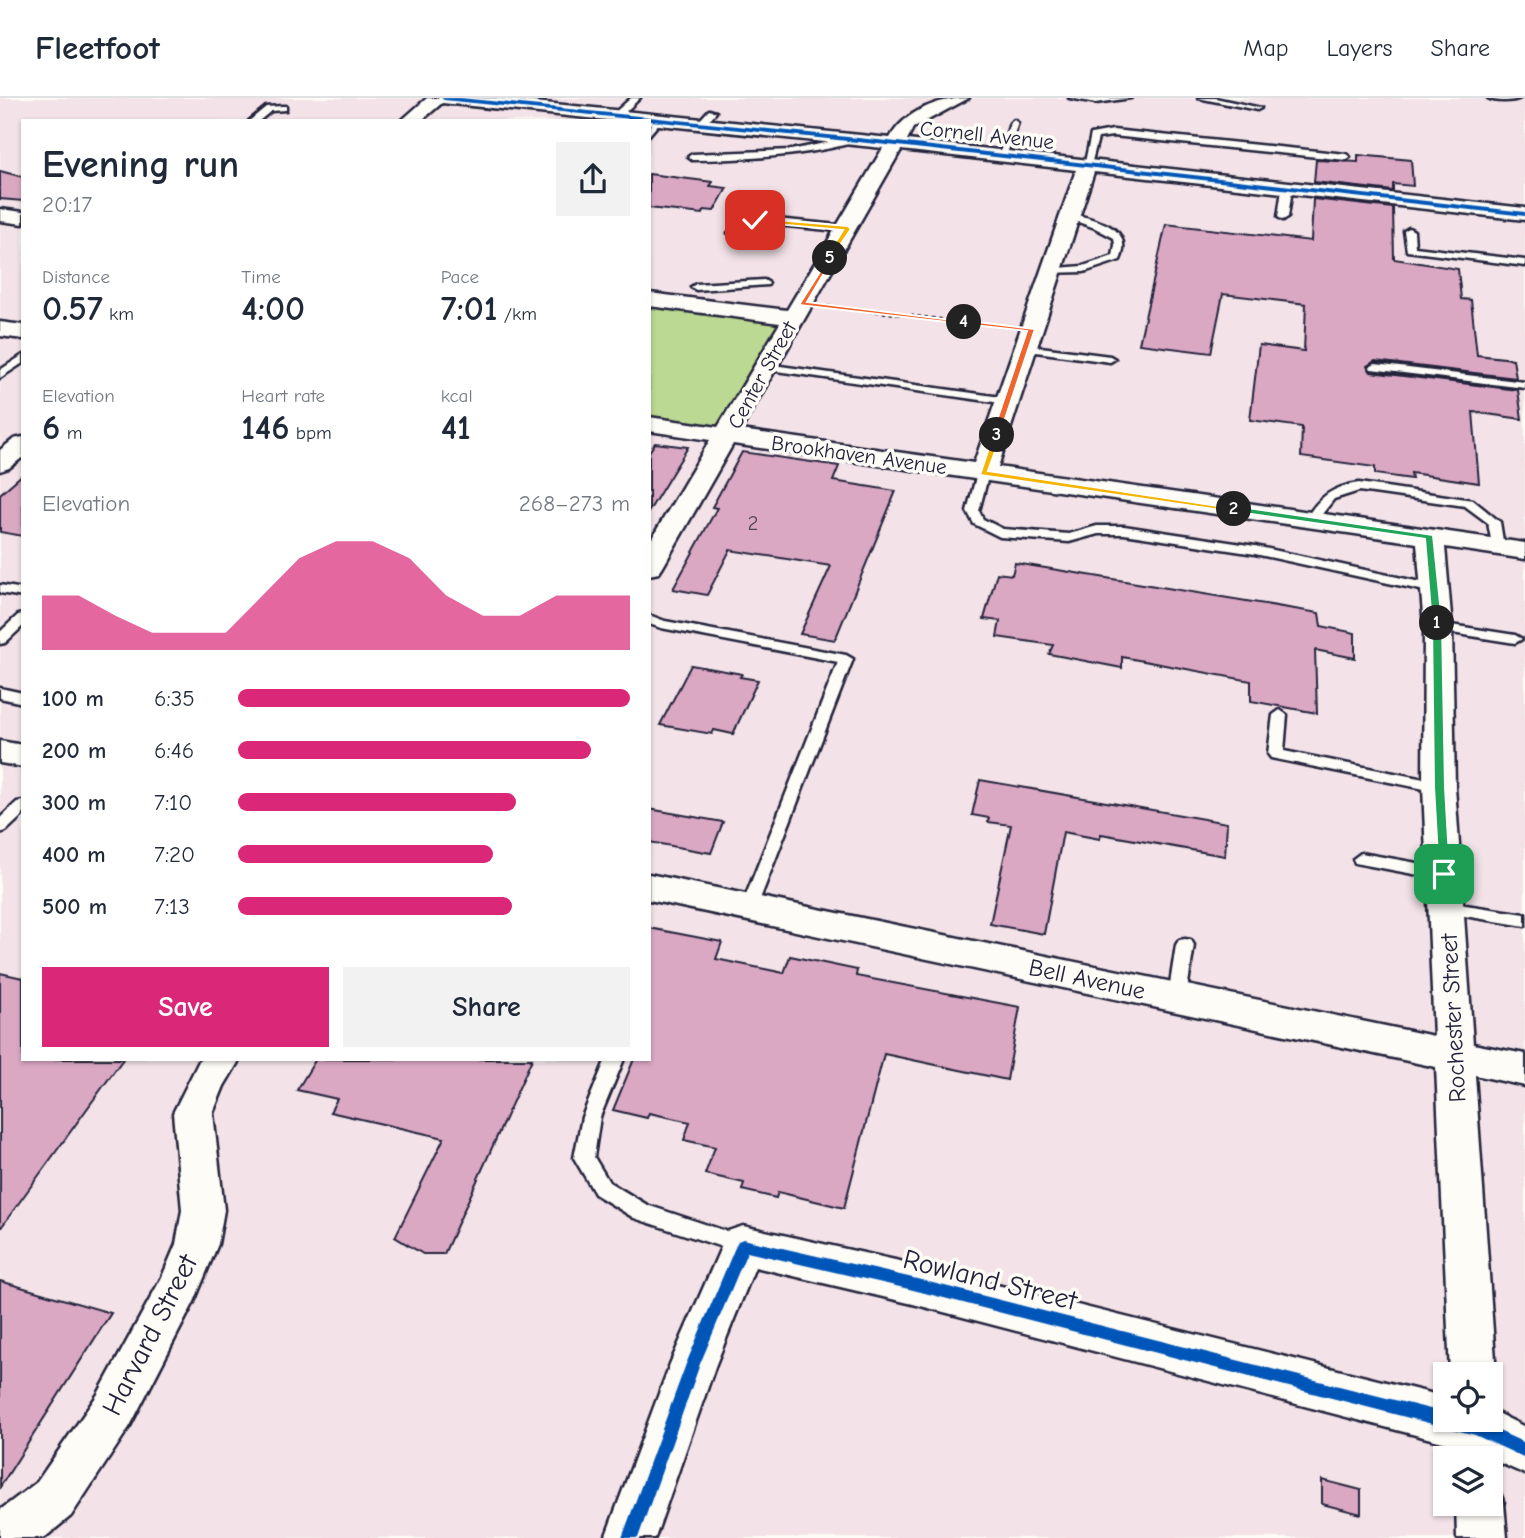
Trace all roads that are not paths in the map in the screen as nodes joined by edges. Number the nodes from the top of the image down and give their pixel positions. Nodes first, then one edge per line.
1 (437, 98) edge
2 (444, 98) edge
3 (636, 98) edge
4 (960, 98) edge
5 (1073, 98) edge
6 (1127, 98) edge
7 (1202, 98) edge
8 (1492, 98) edge
9 (1516, 98) edge
10 (282, 108) dead end
11 (1257, 108) dead end
12 (616, 116) junction
13 (256, 119) edge
14 (412, 119) edge
15 (626, 119) edge
16 (1014, 123) dead end
17 (654, 127) edge
18 (849, 141) junction
19 (897, 144) junction
20 (1002, 156) junction
21 (692, 157) dead end
22 (1346, 157) dead end
23 (1087, 165) junction
24 (1287, 188) junction
25 (1525, 214) edge
26 (1070, 216) junction
27 (1283, 217) dead end
28 (798, 225) junction
29 (848, 229) junction
30 (1409, 231) dead end
31 (733, 233) dead end
32 (790, 238) dead end
33 (1525, 263) edge
34 (1049, 271) junction
35 (764, 283) dead end
36 (692, 290) junction
37 (651, 297) edge
38 (798, 311) junction
39 (0, 329) edge
40 (21, 332) edge
41 (1028, 339) junction
42 (21, 359) edge
43 (1110, 359) dead end
44 (766, 367) junction
45 (1375, 367) dead end
46 (0, 375) edge
47 (1525, 385) edge
48 (1008, 401) junction
49 (651, 424) edge
50 (728, 436) junction
51 (21, 446) edge
52 (0, 463) edge
53 (983, 473) junction
54 (1311, 520) junction
55 (1430, 537) junction
56 (1498, 547) junction
57 (1525, 551) edge
58 (651, 564) edge
59 (0, 589) edge
60 (1434, 589) junction
61 (21, 593) edge
62 (21, 620) edge
63 (651, 620) edge
64 (1438, 626) junction
65 (1515, 639) dead end
66 (0, 640) edge
67 (0, 693) edge
68 (21, 698) edge
69 (1280, 715) dead end
70 (0, 751) edge
71 (21, 756) edge
72 (1439, 787) junction
73 (21, 808) edge
74 (0, 827) edge
75 (1361, 859) dead end
76 (651, 887) edge
77 (1445, 891) junction
78 (749, 908) junction
79 (1525, 920) edge
80 (1185, 945) dead end
81 (1177, 997) junction
82 (1455, 1055) junction
83 (220, 1061) edge
84 (614, 1061) edge
85 (1525, 1070) edge
86 (743, 1245) junction
87 (1472, 1362) edge
88 (1477, 1435) edge
89 (1525, 1451) edge
90 (1481, 1516) edge
91 (4, 1538) edge
92 (630, 1538) edge
93 (1482, 1538) edge

1 - 14 street
2 - 12 street, Cornell Avenue
3 - 12 lane
4 - 19 street, Center Street
5 - 6 lane
7 - 11 lane
8 - 9 lane
10 - 13 lane
12 - 15 street, Cornell Avenue
16 - 20 lane
17 - 18 street, Cornell Avenue
18 - 19 street, Cornell Avenue
18 - 21 lane
19 - 20 street, Cornell Avenue
19 - 29 street, Center Street
20 - 23 street, Cornell Avenue
22 - 23 lane
23 - 24 street, Cornell Avenue
23 - 26 street
24 - 25 street, Cornell Avenue
24 - 27 lane
26 - 34 street
26 - 34 lane
28 - 29 lane
28 - 31 lane
28 - 32 lane
29 - 38 street, Center Street
30 - 33 lane
34 - 41 street
35 - 36 lane
36 - 37 street
36 - 38 street
38 - 44 street, Center Street
39 - 40 street
41 - 43 lane
41 - 48 street
42 - 46 lane
44 - 48 lane
44 - 50 street, Center Street
45 - 47 lane
48 - 53 street
49 - 50 street, Brookhaven Avenue
50 - 53 street, Brookhaven Avenue
50 - 58 street, Center Street
51 - 52 street
53 - 54 street, Brookhaven Avenue
53 - 60 lane
54 - 55 street, Brookhaven Avenue
54 - 56 lane
55 - 56 street, Brookhaven Avenue
55 - 60 street, Rochester Street
56 - 57 street, Brookhaven Avenue
59 - 61 lane
60 - 64 street, Rochester Street
62 - 66 lane
63 - 78 lane
64 - 65 lane
64 - 72 street, Rochester Street
67 - 68 lane
69 - 72 lane
70 - 71 street
72 - 77 street, Rochester Street
73 - 74 lane
75 - 77 lane
76 - 78 street, Bell Avenue
77 - 79 lane
77 - 82 street, Rochester Street
78 - 81 street, Bell Avenue
80 - 81 lane
81 - 82 street, Bell Avenue
82 - 85 street, Bell Avenue
82 - 87 street, Rochester Street
83 - 91 street, Harvard Street
84 - 86 lane
86 - 88 street, Rowland Street
86 - 92 street
88 - 89 street, Rowland Street
90 - 93 street

